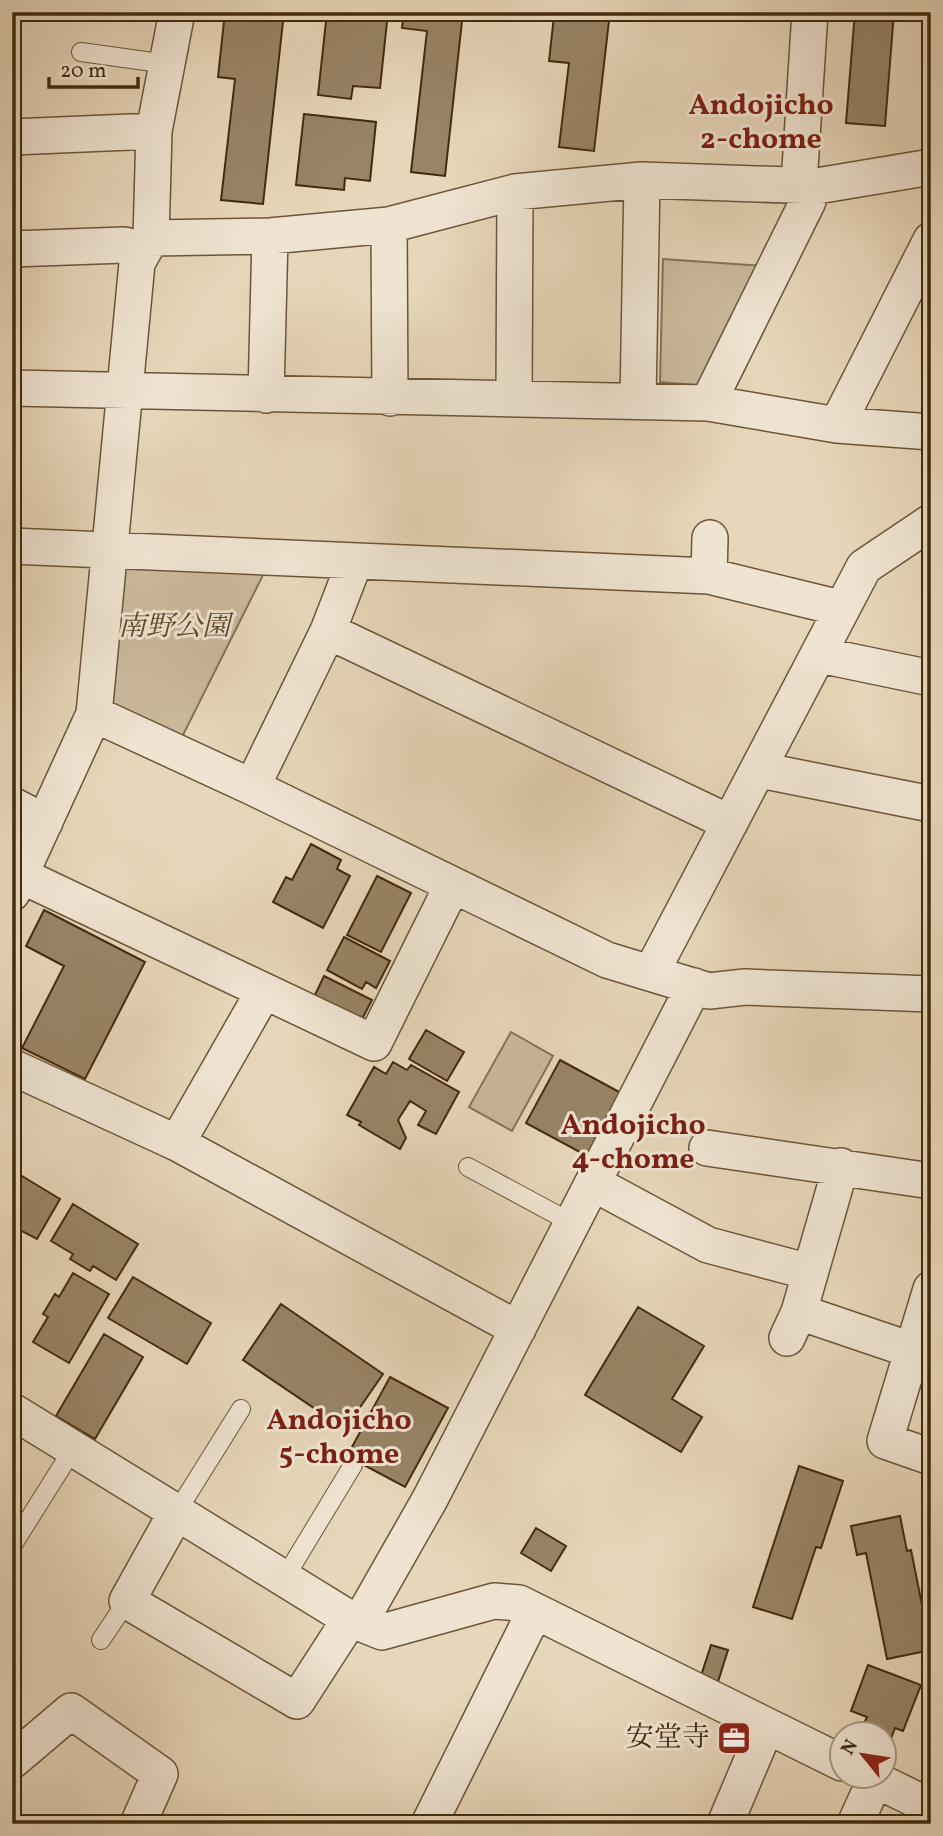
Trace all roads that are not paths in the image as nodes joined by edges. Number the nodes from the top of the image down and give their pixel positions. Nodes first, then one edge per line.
1 (177, 12) edge
2 (810, 12) edge
3 (81, 52) dead end
4 (167, 64) junction
5 (154, 131) junction
6 (12, 137) edge
7 (931, 167) edge
8 (642, 180) junction
9 (804, 185) junction
10 (515, 192) junction
11 (389, 225) junction
12 (270, 236) junction
13 (931, 240) edge
14 (148, 244) junction
15 (12, 249) edge
16 (12, 388) edge
17 (125, 390) junction
18 (266, 395) junction
19 (390, 398) junction
20 (514, 398) junction
21 (638, 400) junction
22 (708, 403) junction
23 (837, 425) junction
24 (931, 432) edge
25 (931, 522) edge
26 (710, 538) dead end
27 (12, 546) edge
28 (110, 551) junction
29 (355, 561) junction
30 (709, 576) junction
31 (840, 608) junction
32 (328, 631) junction
33 (820, 655) junction
34 (931, 678) edge
35 (94, 715) junction
36 (760, 769) junction
37 (252, 787) junction
38 (931, 804) edge
39 (12, 805) edge
40 (45, 822) junction
41 (730, 823) junction
42 (16, 884) edge
43 (452, 886) junction
44 (651, 973) junction
45 (694, 986) junction
46 (264, 991) junction
47 (931, 994) edge
48 (12, 1067) edge
49 (177, 1143) junction
50 (708, 1148) dead end
51 (841, 1166) junction
52 (468, 1167) dead end
53 (931, 1181) edge
54 (593, 1183) junction
55 (572, 1223) junction
56 (810, 1272) junction
57 (929, 1302) edge
58 (518, 1329) junction
59 (914, 1351) junction
60 (242, 1409) dead end
61 (12, 1411) edge
62 (73, 1449) junction
63 (931, 1457) edge
64 (353, 1465) dead end
65 (176, 1513) junction
66 (12, 1546) edge
67 (284, 1579) junction
68 (127, 1601) junction
69 (535, 1611) junction
70 (355, 1621) junction
71 (101, 1640) dead end
72 (766, 1727) junction
73 (828, 1756) edge
74 (12, 1761) edge
75 (867, 1790) edge
76 (896, 1790) edge
77 (931, 1807) edge
78 (138, 1824) edge
79 (429, 1824) edge
80 (725, 1824) edge
81 (855, 1824) edge

1 - 4 street
2 - 9 street
3 - 4 lane
4 - 5 street
5 - 6 street
5 - 14 street
7 - 9 street
8 - 9 street
8 - 10 street
8 - 21 street
9 - 22 street
10 - 11 street
10 - 20 street
11 - 12 street
11 - 19 street
12 - 14 street
12 - 18 street
13 - 23 street
14 - 15 street
14 - 17 street
16 - 17 street
17 - 18 street
17 - 28 street
18 - 19 street
19 - 20 street
20 - 21 street
21 - 22 street
22 - 23 street
23 - 24 street
25 - 31 street
26 - 30 street
27 - 28 street
28 - 29 street
28 - 35 street
29 - 30 street
29 - 32 street
30 - 31 street
31 - 33 street
32 - 37 street
32 - 41 street
33 - 34 street
33 - 36 street
35 - 37 street
35 - 40 street
36 - 38 street
36 - 41 street
37 - 43 street
39 - 40 street
40 - 42 street
41 - 44 street
42 - 46 street
43 - 44 street
43 - 46 street
44 - 45 street
45 - 47 street
45 - 54 street
46 - 49 street
48 - 49 street
49 - 58 street
50 - 51 street
51 - 53 street
51 - 56 street
52 - 55 lane
54 - 55 street
54 - 56 street
55 - 58 street
56 - 59 street
57 - 59 street
58 - 70 street
59 - 63 street
60 - 65 lane
61 - 62 street
62 - 65 street
62 - 66 lane
64 - 67 lane
65 - 67 street
65 - 68 street
67 - 70 street
68 - 70 street
68 - 71 lane
69 - 70 street
69 - 72 street
69 - 79 street
72 - 73 street
72 - 80 street
74 - 78 street
75 - 81 street
76 - 77 street

